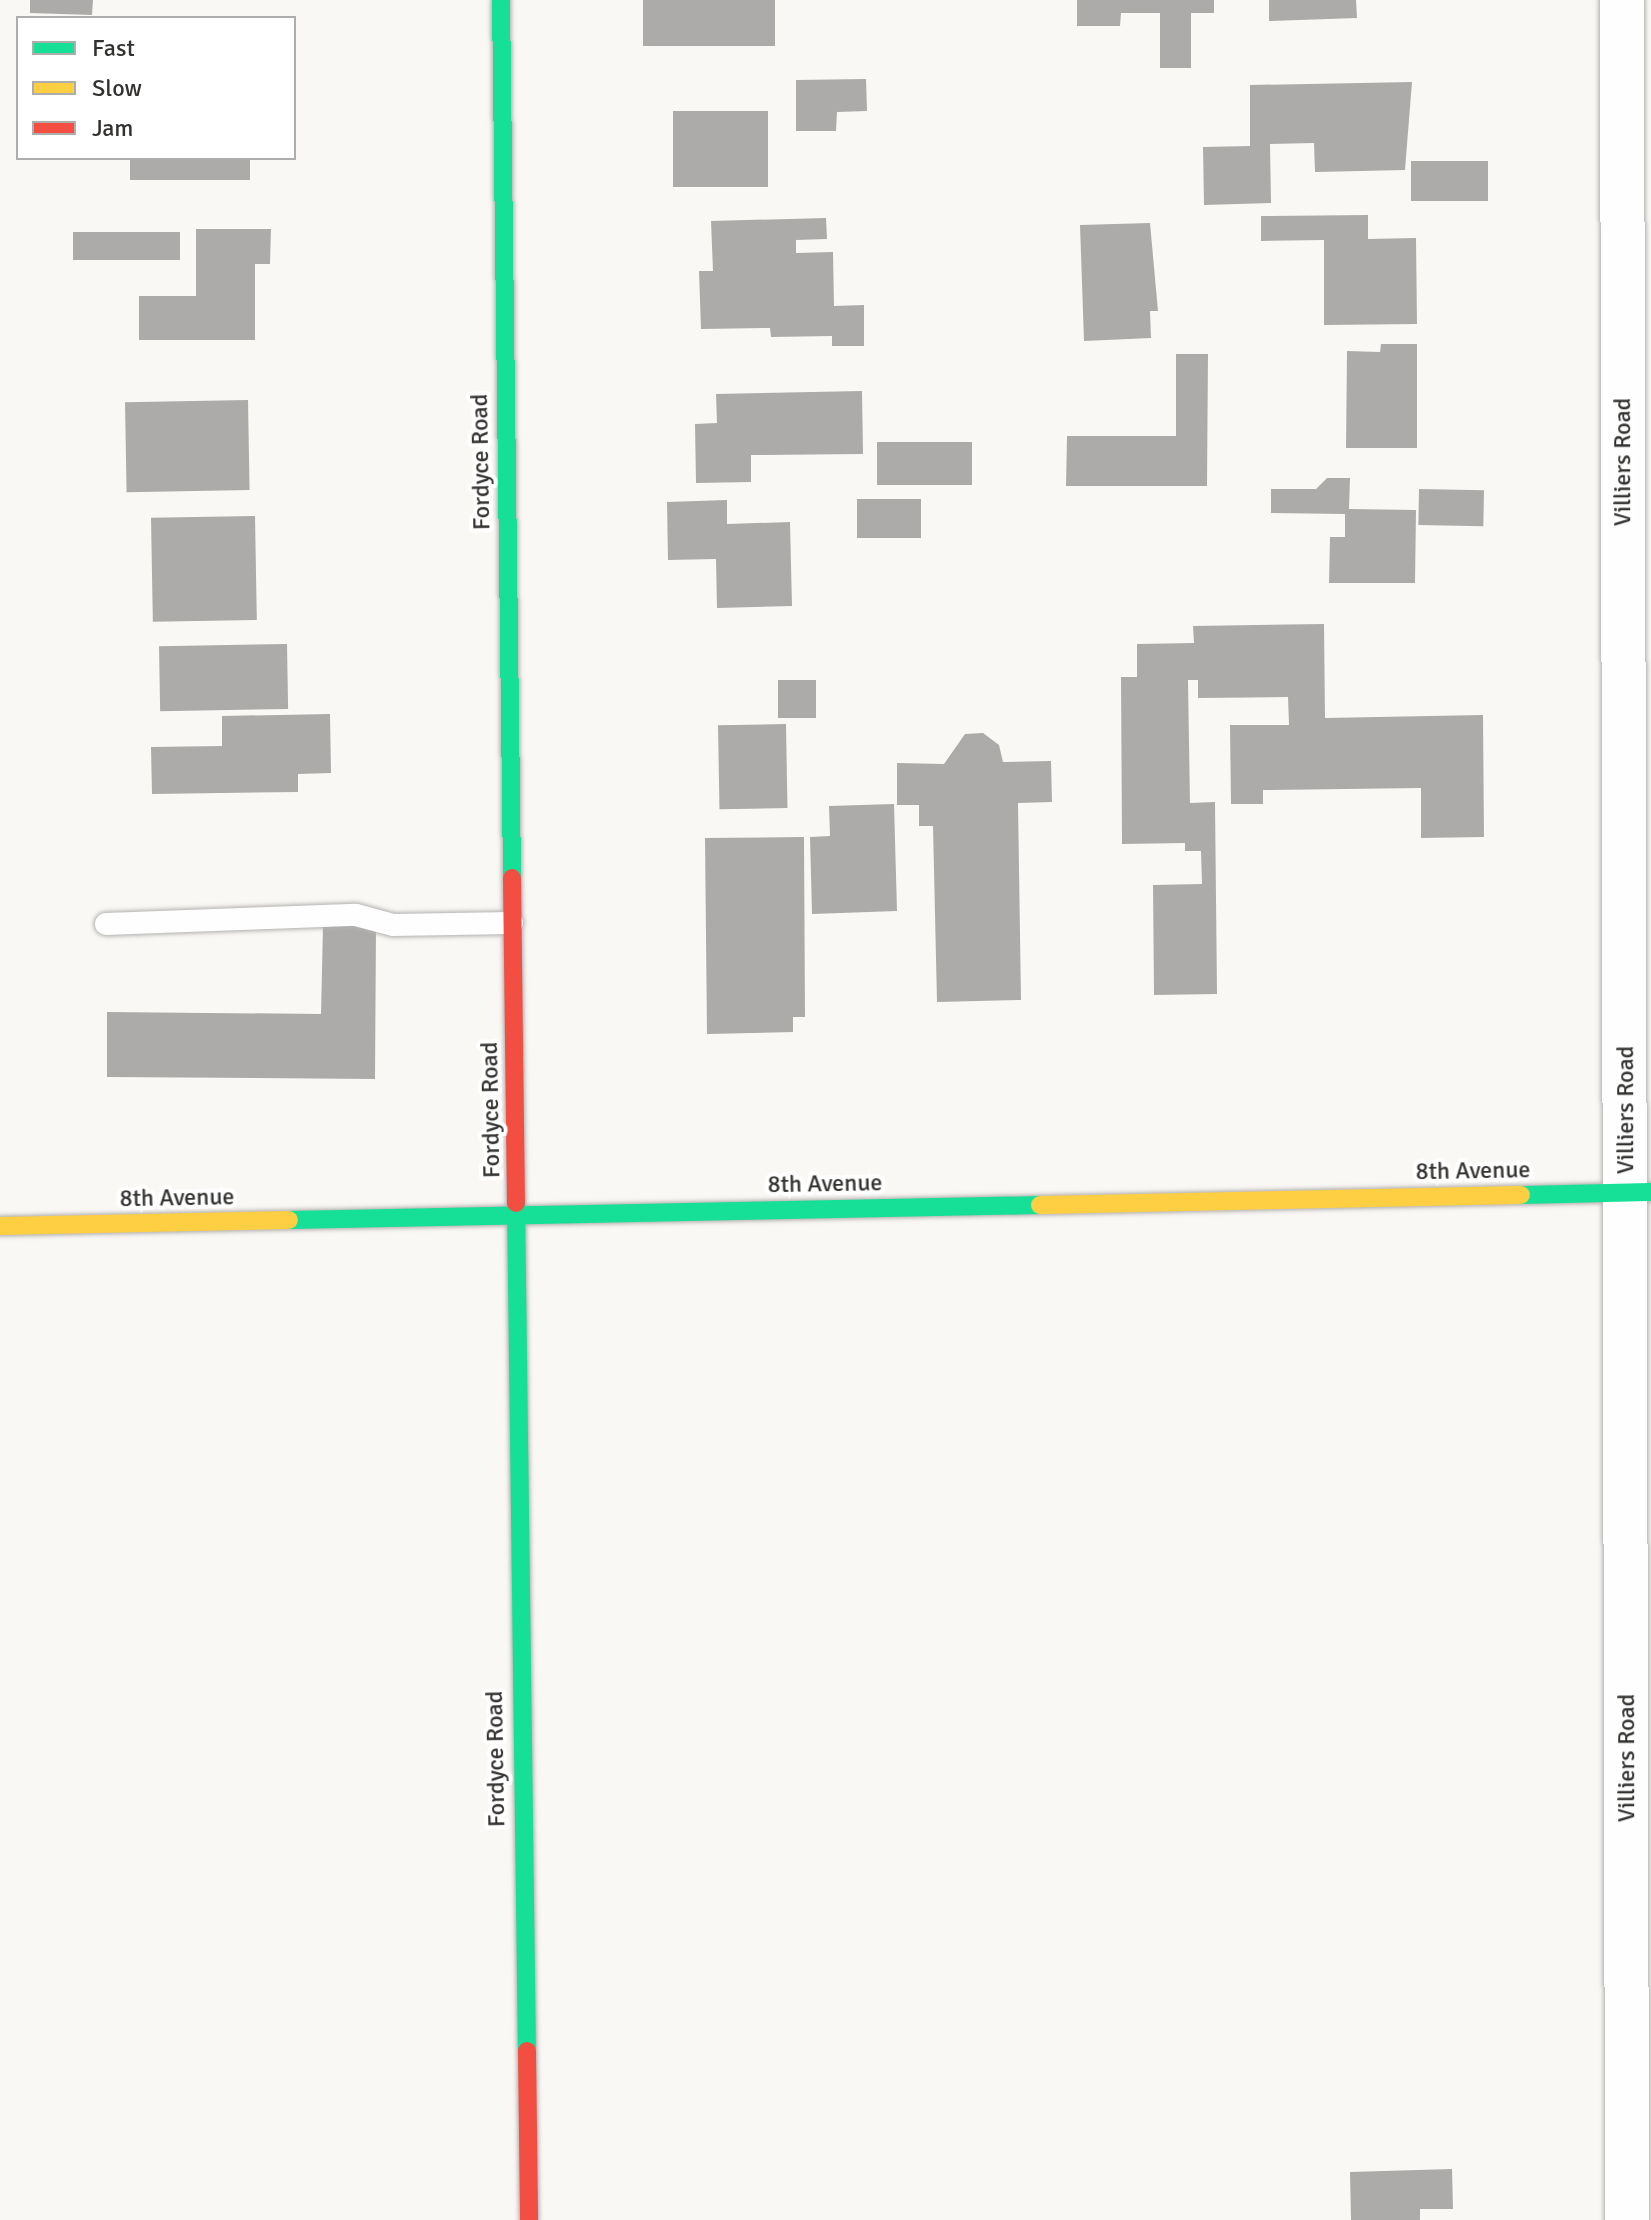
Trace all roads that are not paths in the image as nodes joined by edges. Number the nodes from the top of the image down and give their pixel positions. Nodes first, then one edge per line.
1 (501, 0) edge
2 (1622, 0) edge
3 (512, 923) junction
4 (106, 924) dead end
5 (1639, 1192) edge
6 (517, 1215) junction
7 (0, 1226) edge
8 (529, 2220) edge
9 (1627, 2220) edge

1 - 3 street, Fordyce Road
2 - 5 street, Villiers Road
3 - 4 lane
3 - 6 street, Fordyce Road
5 - 6 street, 8th Avenue
5 - 9 street, Villiers Road
6 - 7 street, 8th Avenue
6 - 8 street, Fordyce Road

